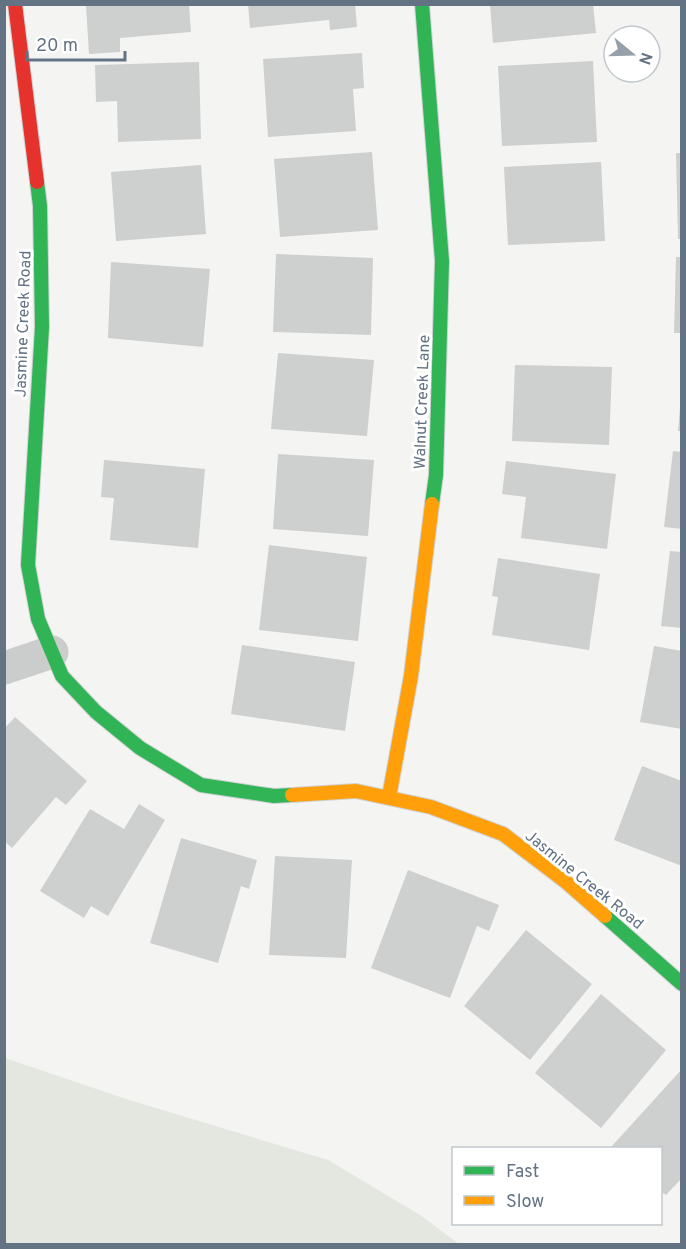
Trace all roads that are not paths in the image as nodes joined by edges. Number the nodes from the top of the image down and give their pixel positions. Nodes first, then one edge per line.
1 (15, 4) edge
2 (422, 4) edge
3 (52, 652) junction
4 (4, 668) edge
5 (389, 798) junction
6 (681, 984) edge

1 - 3 street, Jasmine Creek Road
2 - 5 street, Walnut Creek Lane
3 - 4 street
3 - 5 street, Jasmine Creek Road
5 - 6 street, Jasmine Creek Road

